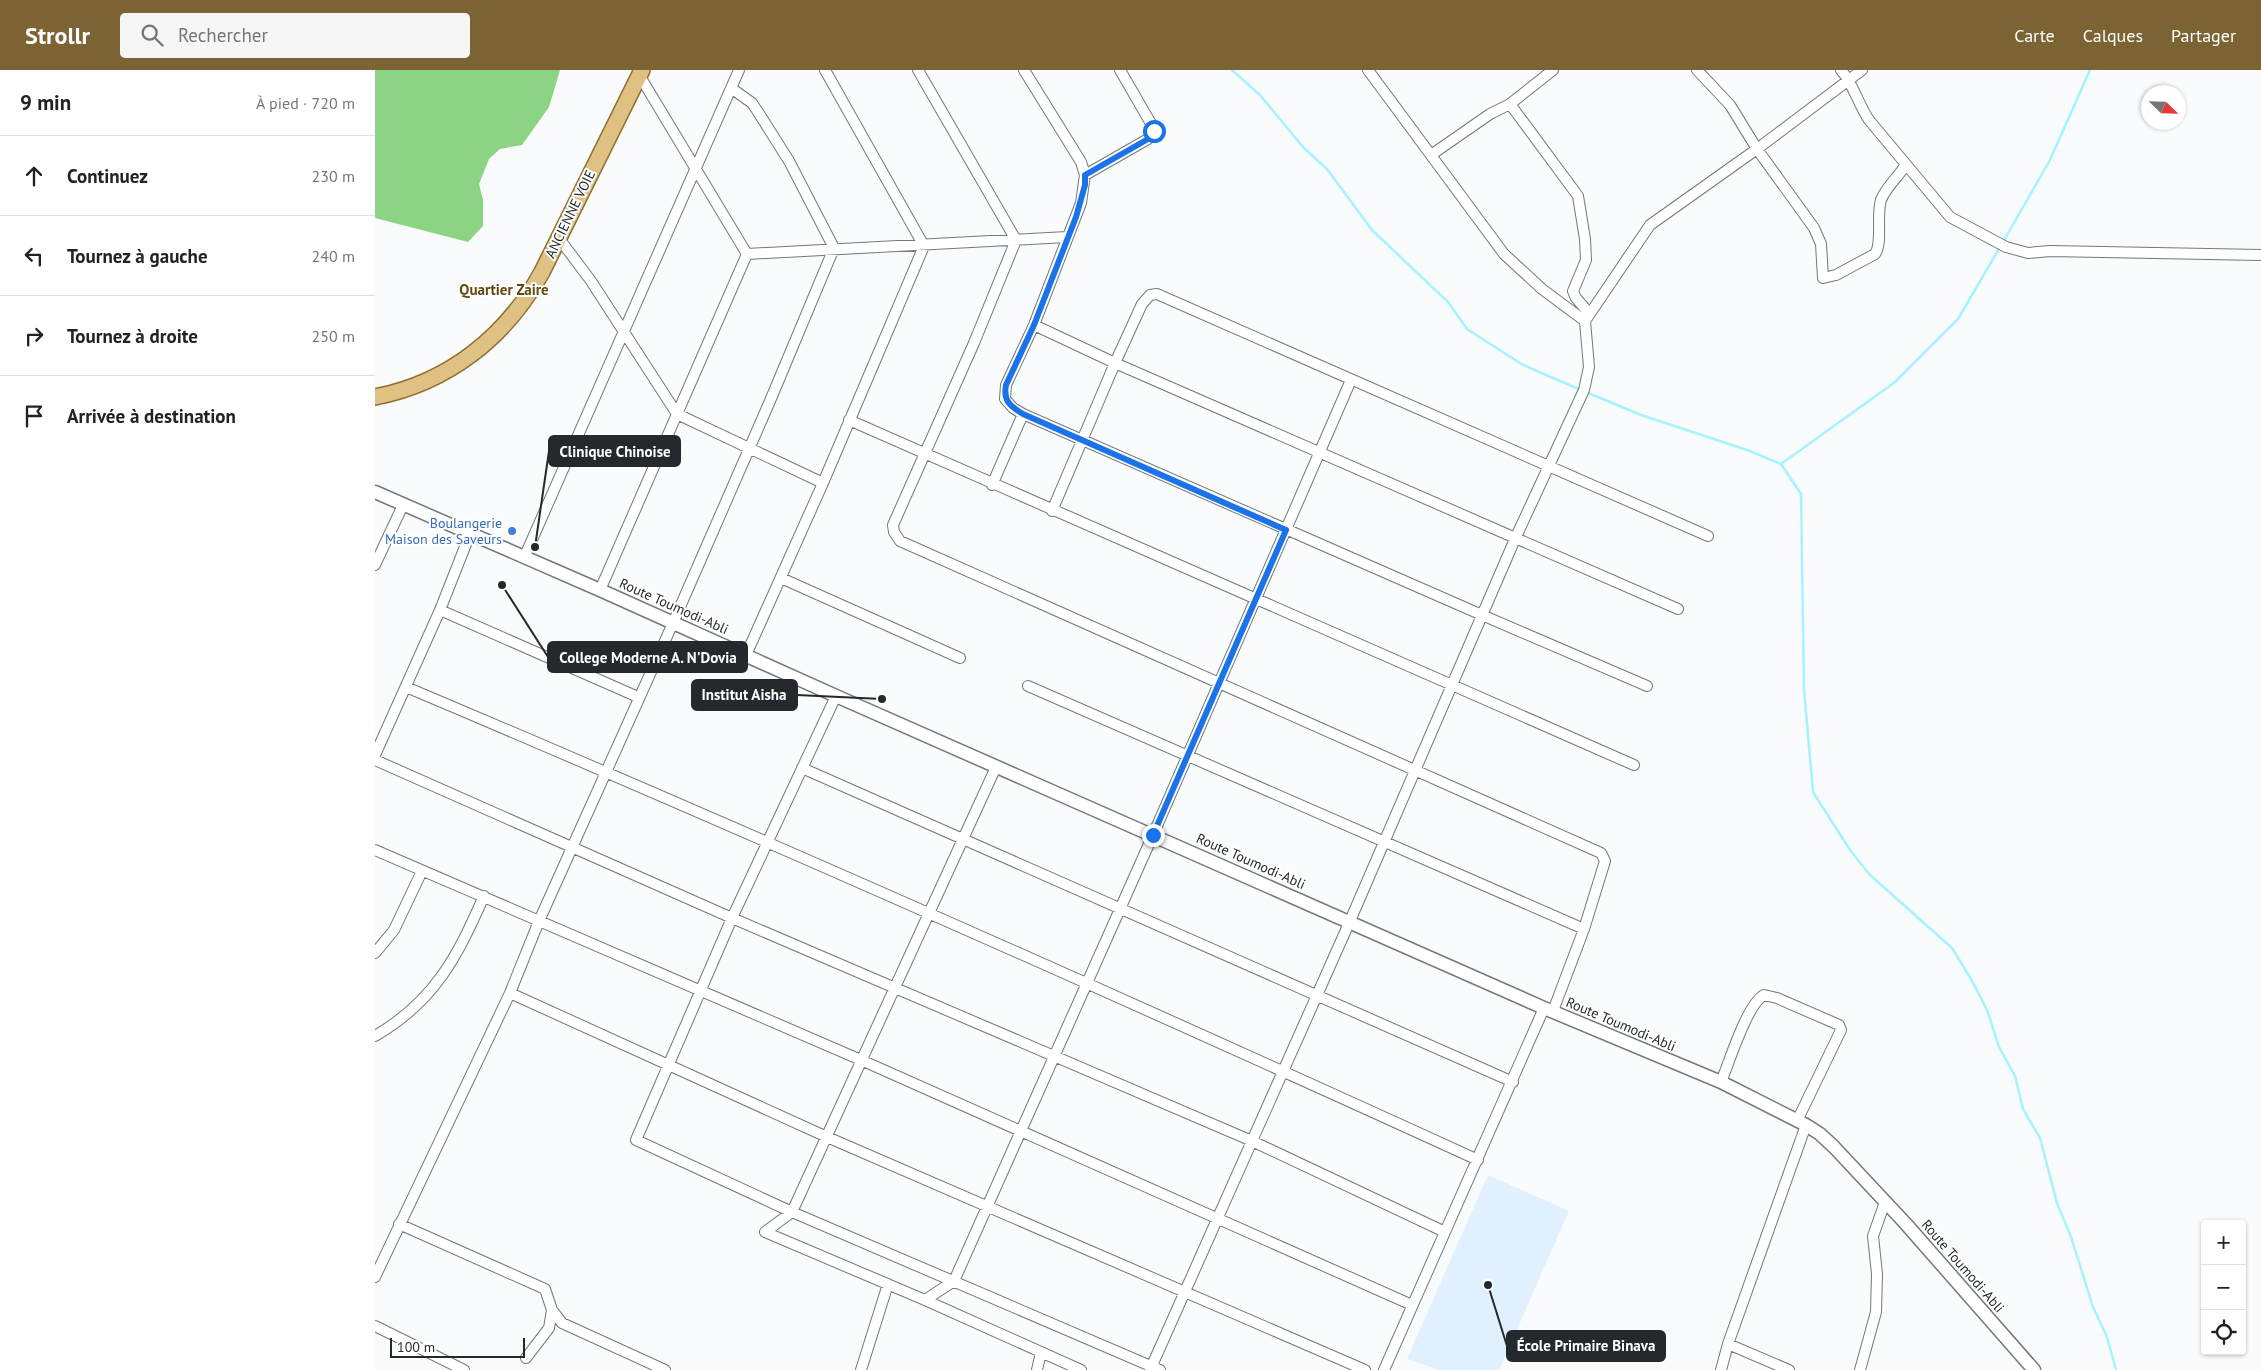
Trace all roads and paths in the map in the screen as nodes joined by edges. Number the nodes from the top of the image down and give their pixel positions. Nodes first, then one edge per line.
1 (739, 70) edge
2 (825, 70) edge
3 (918, 70) edge
4 (1024, 70) edge
5 (1121, 70) edge
6 (1368, 70) edge
7 (1553, 70) edge
8 (1697, 70) edge
9 (1841, 70) edge
10 (1862, 70) edge
11 (639, 72) edge
12 (1849, 79) junction
13 (731, 88) junction
14 (1510, 104) junction
15 (1757, 149) junction
16 (1431, 155) junction
17 (1905, 166) junction
18 (695, 167) junction
19 (1085, 175) junction
20 (558, 237) junction
21 (1067, 238) junction
22 (1016, 240) junction
23 (924, 246) junction
24 (834, 248) junction
25 (747, 254) junction
26 (2261, 255) edge
27 (1587, 317) junction
28 (1034, 325) junction
29 (623, 333) junction
30 (1115, 364) junction
31 (1351, 380) junction
32 (375, 397) edge
33 (677, 414) junction
34 (1023, 414) junction
35 (849, 420) junction
36 (1083, 440) junction
37 (748, 449) junction
38 (923, 454) junction
39 (1319, 454) junction
40 (1548, 467) junction
41 (823, 483) junction
42 (993, 485) junction
43 (375, 492) edge
44 (403, 505) junction
45 (1053, 511) junction
46 (1286, 530) junction
47 (470, 534) junction
48 (1708, 536) dead end
49 (1515, 539) junction
50 (524, 558) junction
51 (375, 565) edge
52 (781, 578) junction
53 (600, 590) junction
54 (1256, 600) junction
55 (1678, 609) dead end
56 (440, 610) junction
57 (1482, 616) junction
58 (673, 623) junction
59 (746, 655) junction
60 (960, 658) dead end
61 (1220, 682) junction
62 (1451, 685) junction
63 (1027, 686) dead end
64 (1647, 686) dead end
65 (406, 687) junction
66 (836, 696) junction
67 (638, 697) junction
68 (375, 755) edge
69 (1188, 756) junction
70 (375, 760) edge
71 (1634, 765) dead end
72 (996, 766) junction
73 (802, 768) junction
74 (1415, 769) junction
75 (606, 772) junction
76 (1153, 835) junction
77 (962, 840) junction
78 (1384, 842) junction
79 (768, 844) junction
80 (572, 848) junction
81 (375, 850) edge
82 (422, 871) junction
83 (484, 896) junction
84 (1120, 909) junction
85 (928, 913) junction
86 (732, 918) junction
87 (539, 921) junction
88 (1350, 921) junction
89 (1583, 929) junction
90 (375, 953) edge
91 (1087, 984) junction
92 (895, 988) junction
93 (700, 991) junction
94 (510, 993) junction
95 (1317, 996) junction
96 (1549, 1010) junction
97 (375, 1036) edge
98 (1054, 1057) junction
99 (861, 1060) junction
100 (670, 1064) junction
101 (1283, 1071) junction
102 (1513, 1082) junction
103 (1721, 1082) junction
104 (1802, 1123) junction
105 (1021, 1131) junction
106 (827, 1137) junction
107 (1252, 1141) junction
108 (1478, 1160) junction
109 (1885, 1202) junction
110 (987, 1206) junction
111 (792, 1212) junction
112 (1217, 1218) junction
113 (399, 1224) junction
114 (1445, 1232) junction
115 (375, 1277) edge
116 (954, 1281) junction
117 (888, 1284) junction
118 (1185, 1292) junction
119 (925, 1300) junction
120 (1413, 1305) junction
121 (552, 1310) junction
122 (375, 1326) edge
123 (1728, 1344) junction
124 (1041, 1352) junction
125 (526, 1358) dead end
126 (1154, 1369) edge
127 (464, 1370) edge
128 (665, 1370) edge
129 (861, 1370) edge
130 (1037, 1370) edge
131 (1081, 1370) edge
132 (1365, 1370) edge
133 (1384, 1370) edge
134 (1721, 1370) edge
135 (1789, 1370) edge
136 (1860, 1370) edge
137 (2034, 1370) edge

1 - 13 street
2 - 23 street
3 - 22 street
4 - 19 street
5 - 19 street
6 - 16 street
7 - 14 street
8 - 15 street
9 - 12 street
10 - 12 street
11 - 18 street
11 - 20 main road, ANCIENNE VOIE
12 - 15 street
12 - 17 street
13 - 18 street
13 - 24 street
14 - 16 street
14 - 27 street
15 - 17 street
15 - 27 street
16 - 27 street
17 - 26 street
18 - 25 street
18 - 29 street
19 - 21 street
20 - 29 street
20 - 32 main road, ANCIENNE VOIE
21 - 22 street
21 - 28 street
22 - 23 street
22 - 38 street
23 - 24 street
23 - 35 street
24 - 25 street
24 - 37 street
25 - 33 street
27 - 40 street
28 - 30 street
28 - 34 street
29 - 33 street
29 - 50 street
30 - 31 street
30 - 36 street
30 - 39 street
31 - 39 street
31 - 40 street
33 - 37 street
33 - 53 street
34 - 36 street
34 - 42 street
35 - 38 street
35 - 41 street
36 - 45 street
36 - 46 street
37 - 41 street
37 - 58 street
38 - 42 street
38 - 61 street
39 - 46 street
39 - 49 street
40 - 48 street
40 - 49 street
41 - 52 street
42 - 45 street
43 - 44 street, Route Toumodi-Abli
44 - 47 street, Route Toumodi-Abli
44 - 51 street
45 - 54 street
46 - 54 street
46 - 57 street
47 - 50 street, Route Toumodi-Abli
47 - 56 street
49 - 55 street
49 - 57 street
50 - 53 street, Route Toumodi-Abli
52 - 59 street
52 - 60 street
53 - 58 street, Route Toumodi-Abli
54 - 61 street
54 - 62 street
56 - 65 street
56 - 67 street
57 - 62 street
57 - 64 street
58 - 59 street, Route Toumodi-Abli
58 - 67 street
59 - 66 street, Route Toumodi-Abli
61 - 69 street
61 - 74 street
62 - 71 street
62 - 74 street
63 - 69 street
65 - 68 street
65 - 75 street
66 - 72 street, Route Toumodi-Abli
66 - 73 street
67 - 75 street
69 - 76 street
69 - 78 street
70 - 80 street
72 - 76 street, Route Toumodi-Abli
72 - 77 street
73 - 77 street
73 - 79 street
74 - 78 street
74 - 89 street
75 - 79 street
75 - 80 street
76 - 84 street
76 - 88 street, Route Toumodi-Abli
77 - 84 street
77 - 85 street
78 - 88 street
78 - 89 street
79 - 85 street
79 - 86 street
80 - 86 street
80 - 87 street
81 - 82 street
82 - 83 street
82 - 90 street
83 - 87 street
83 - 97 street
84 - 91 street
84 - 95 street
85 - 91 street
85 - 92 street
86 - 92 street
86 - 93 street
87 - 93 street
87 - 94 street
88 - 95 street
88 - 96 street, Route Toumodi-Abli
89 - 96 street
91 - 98 street
91 - 101 street
92 - 98 street
92 - 99 street
93 - 99 street
93 - 100 street
94 - 100 street
94 - 113 street
95 - 101 street
95 - 102 street
96 - 102 street
96 - 103 street, Route Toumodi-Abli
98 - 105 street
98 - 107 street
99 - 105 street
99 - 106 street
100 - 106 street
100 - 111 street
101 - 107 street
101 - 108 street
102 - 108 street
103 - 104 street, Route Toumodi-Abli
103 - 104 street
104 - 109 street, Route Toumodi-Abli
104 - 123 street
105 - 110 street
105 - 112 street
106 - 110 street
106 - 111 street
107 - 112 street
107 - 114 street
108 - 114 street
109 - 136 street
109 - 137 street, Route Toumodi-Abli
110 - 116 street
110 - 118 street
111 - 116 street
111 - 117 street
112 - 118 street
112 - 120 street
113 - 115 street
113 - 121 street
114 - 120 street
116 - 119 street
116 - 126 street
117 - 119 street
117 - 129 street
118 - 126 street
118 - 132 street
119 - 124 street
120 - 133 street
121 - 125 street
121 - 128 street
122 - 127 street
123 - 134 street
123 - 135 street
124 - 130 street
124 - 131 street

